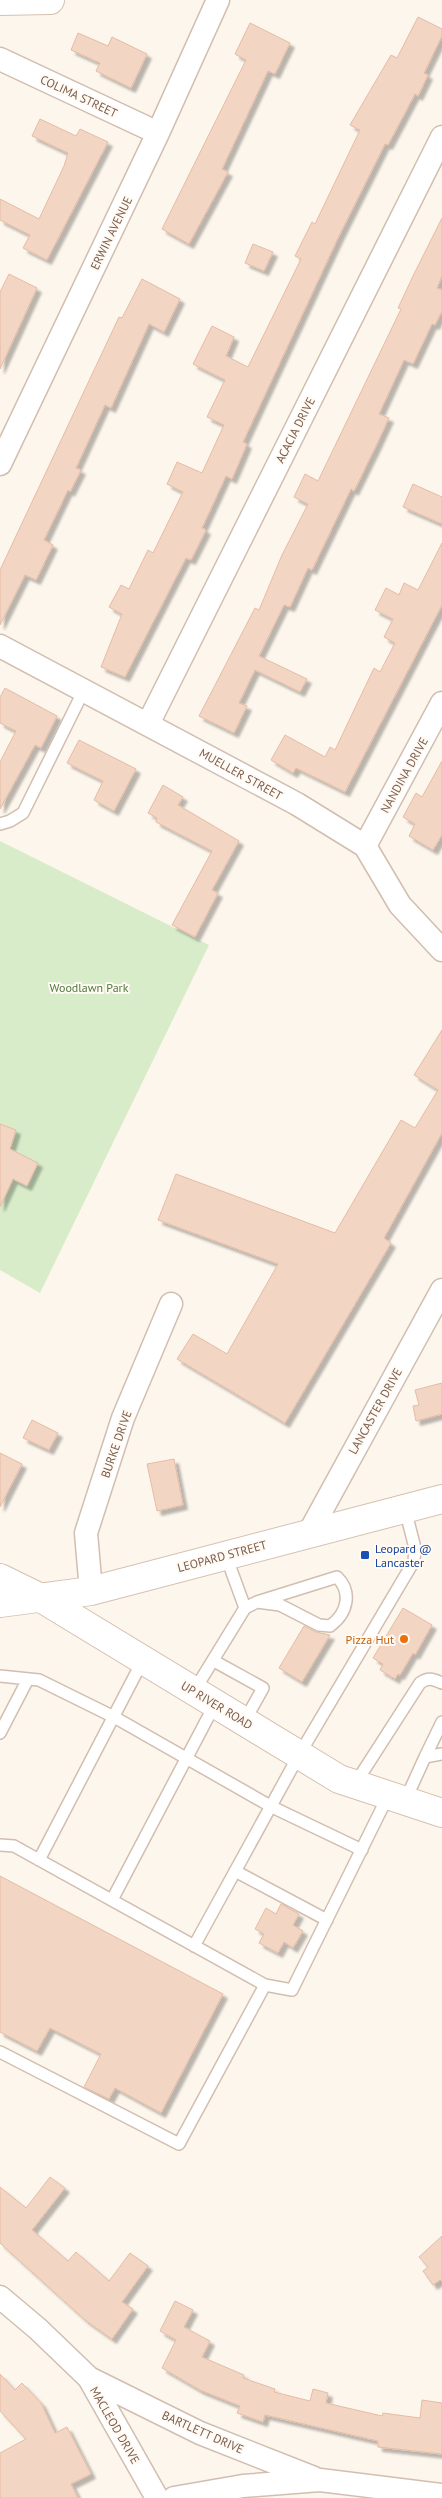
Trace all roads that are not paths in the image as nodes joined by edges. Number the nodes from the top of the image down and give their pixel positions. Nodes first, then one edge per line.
1 (0, 0) edge
2 (50, 0) edge
3 (218, 0) edge
4 (0, 59) edge
5 (158, 134) junction
6 (442, 137) edge
7 (0, 464) edge
8 (0, 646) edge
9 (84, 690) junction
10 (440, 713) edge
11 (148, 724) junction
12 (0, 824) edge
13 (365, 846) junction
14 (442, 950) edge
15 (442, 1290) edge
16 (171, 1304) dead end
17 (442, 1499) edge
18 (405, 1509) junction
19 (308, 1533) junction
20 (226, 1555) junction
21 (0, 1578) edge
22 (92, 1591) junction
23 (41, 1598) junction
24 (0, 1602) edge
25 (257, 1602) junction
26 (245, 1608) junction
27 (143, 1660) junction
28 (214, 1661) junction
29 (0, 1676) edge
30 (28, 1679) junction
31 (442, 1683) edge
32 (205, 1698) junction
33 (114, 1717) junction
34 (244, 1722) junction
35 (442, 1722) edge
36 (0, 1733) edge
37 (442, 1754) edge
38 (299, 1755) junction
39 (424, 1757) junction
40 (186, 1759) junction
41 (354, 1784) junction
42 (397, 1798) junction
43 (272, 1807) junction
44 (442, 1813) edge
45 (0, 1845) edge
46 (362, 1850) junction
47 (39, 1860) junction
48 (235, 1871) junction
49 (112, 1900) junction
50 (327, 1920) junction
51 (194, 1946) junction
52 (265, 1985) junction
53 (0, 2052) edge
54 (0, 2297) edge
55 (89, 2378) junction
56 (320, 2480) junction
57 (442, 2495) edge
58 (157, 2498) edge
59 (174, 2498) edge

1 - 2 main road
3 - 5 street, ERWIN AVENUE
4 - 5 street, COLIMA STREET
5 - 7 street, ERWIN AVENUE
6 - 11 street, ACACIA DRIVE
8 - 9 street, MUELLER STREET
9 - 11 street, MUELLER STREET
9 - 12 lane
10 - 13 street, NANDINA DRIVE
11 - 13 street, MUELLER STREET
13 - 14 street, MUELLER STREET
15 - 19 street, LANCASTER DRIVE
16 - 22 street, BURKE DRIVE
17 - 18 main road, LEOPARD STREET
18 - 19 main road, LEOPARD STREET
18 - 38 lane
19 - 20 main road, LEOPARD STREET
20 - 22 main road, LEOPARD STREET
20 - 26 lane
21 - 23 main road, UP RIVER ROAD
22 - 23 main road, LEOPARD STREET
23 - 24 main road, LEOPARD STREET
23 - 27 main road, UP RIVER ROAD
25 - 25 lane
25 - 26 lane
26 - 28 lane
27 - 32 main road, UP RIVER ROAD
27 - 33 lane
28 - 32 lane
28 - 34 lane
29 - 30 lane
30 - 33 lane
30 - 36 lane
31 - 41 lane
32 - 34 main road, UP RIVER ROAD
32 - 40 lane
33 - 40 lane
33 - 47 lane
34 - 38 main road, UP RIVER ROAD
35 - 39 lane
37 - 39 lane
38 - 41 main road, UP RIVER ROAD
38 - 43 lane
39 - 42 lane
40 - 43 lane
40 - 49 lane
41 - 42 main road, UP RIVER ROAD
42 - 44 main road, UP RIVER ROAD
42 - 46 lane
43 - 46 lane
43 - 48 lane
45 - 47 lane
46 - 50 lane
47 - 49 lane
48 - 50 lane
48 - 51 lane
49 - 51 lane
50 - 52 lane
51 - 52 lane
52 - 53 lane
54 - 55 street, MACLEOD DRIVE
55 - 56 street, BARTLETT DRIVE
55 - 58 street, MACLEOD DRIVE
56 - 57 street, BARTLETT DRIVE
56 - 59 street, BARTLETT DRIVE

